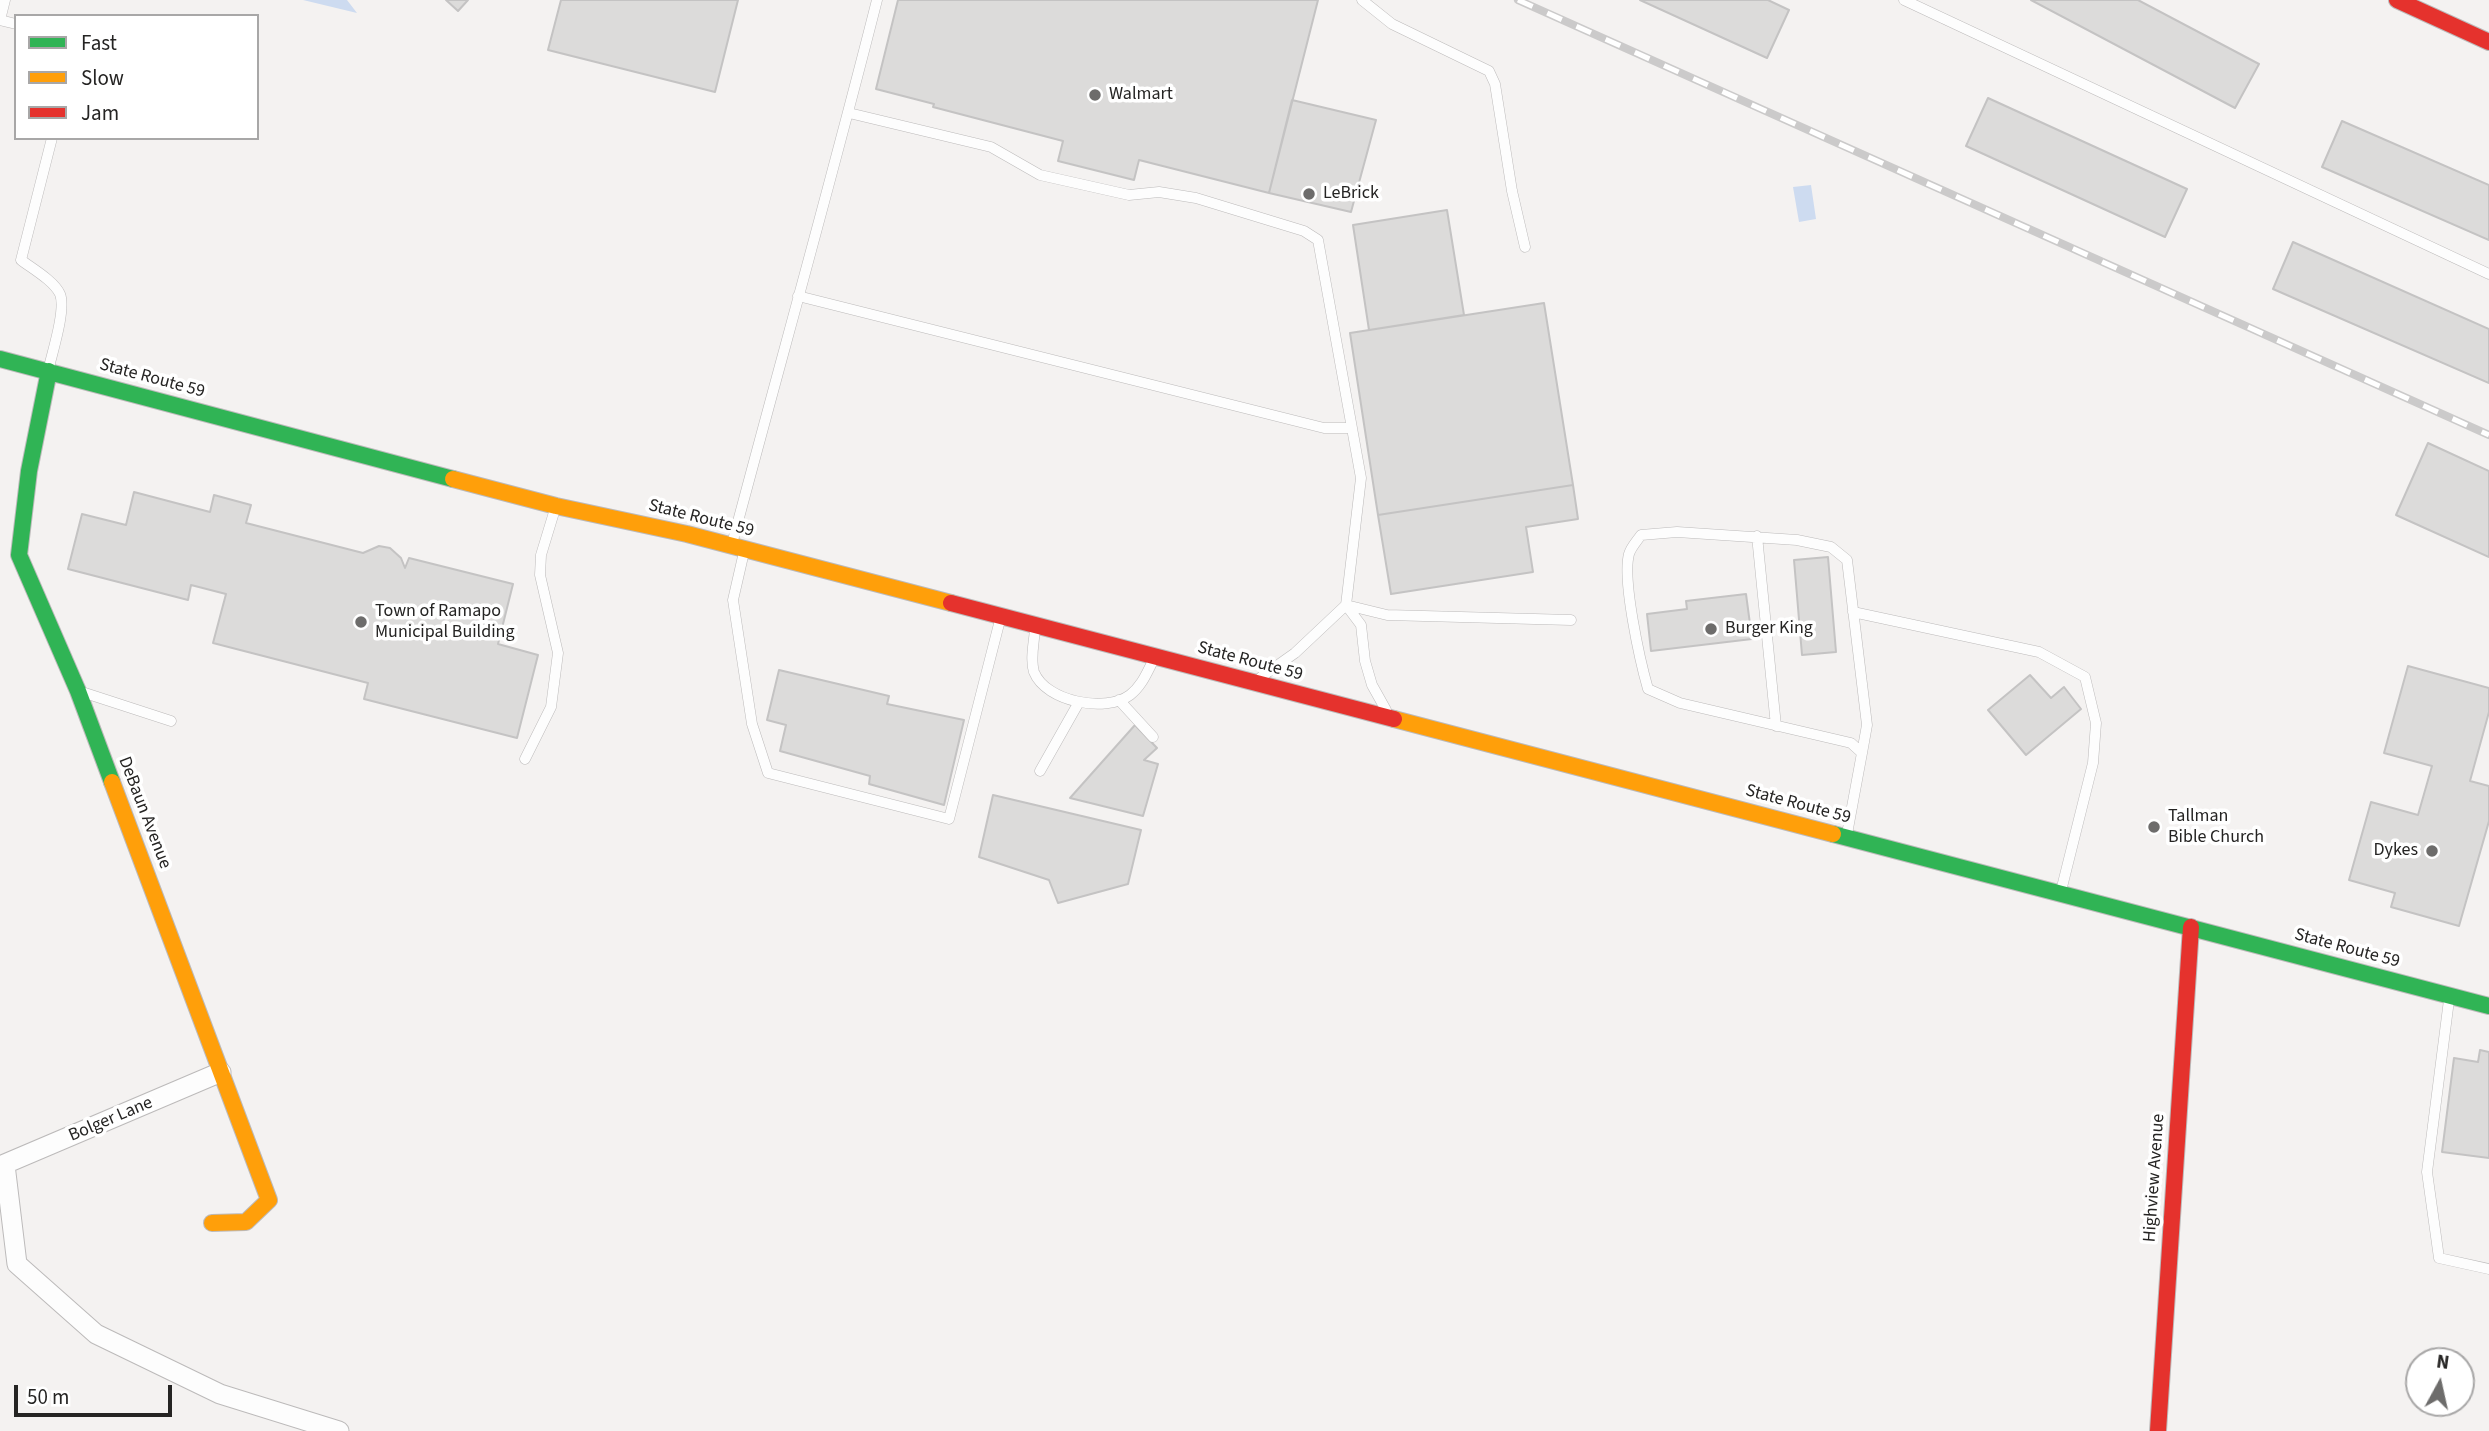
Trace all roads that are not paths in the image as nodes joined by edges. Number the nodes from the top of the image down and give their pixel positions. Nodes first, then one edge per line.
1 (5, 0) edge
2 (877, 0) edge
3 (1362, 0) edge
4 (1903, 0) edge
5 (2397, 0) edge
6 (0, 20) edge
7 (2489, 42) edge
8 (849, 113) junction
9 (51, 140) edge
10 (1525, 247) dead end
11 (2489, 274) edge
12 (798, 296) junction
13 (0, 359) edge
14 (49, 371) junction
15 (1350, 428) junction
16 (556, 506) junction
17 (1757, 536) junction
18 (739, 547) junction
19 (1346, 605) junction
20 (1853, 612) junction
21 (1001, 616) junction
22 (1571, 620) dead end
23 (1035, 625) junction
24 (1155, 657) junction
25 (1253, 682) junction
26 (78, 691) junction
27 (1119, 700) junction
28 (1079, 702) junction
29 (1390, 718) junction
30 (171, 721) dead end
31 (1776, 726) junction
32 (1153, 737) dead end
33 (1862, 753) junction
34 (526, 759) dead end
35 (1040, 771) dead end
36 (1847, 838) junction
37 (2060, 893) junction
38 (2191, 928) junction
39 (2449, 996) junction
40 (2489, 1006) edge
41 (221, 1072) junction
42 (3, 1166) edge
43 (212, 1223) dead end
44 (2489, 1269) edge
45 (339, 1431) edge
46 (2158, 1431) edge

1 - 6 lane
2 - 8 lane
3 - 10 lane
4 - 11 lane
5 - 7 main road
8 - 12 lane
8 - 15 lane
9 - 14 lane
12 - 15 lane
12 - 18 lane
13 - 14 main road, State Route 59
14 - 16 main road, State Route 59
14 - 26 main road, DeBaun Avenue
15 - 19 lane
16 - 18 main road, State Route 59
16 - 34 lane
17 - 20 lane
17 - 31 lane
17 - 31 lane
18 - 21 main road, State Route 59
18 - 21 lane
19 - 22 lane
19 - 25 lane
19 - 29 lane
20 - 33 lane
20 - 37 lane
21 - 23 main road, State Route 59
23 - 24 main road, State Route 59
23 - 28 lane
24 - 25 main road, State Route 59
24 - 27 lane
25 - 29 main road, State Route 59
26 - 30 lane
26 - 41 main road, DeBaun Avenue
27 - 28 lane
27 - 32 lane
28 - 35 lane
29 - 36 main road, State Route 59
31 - 33 lane
33 - 36 lane
36 - 37 main road, State Route 59
37 - 38 main road, State Route 59
38 - 39 main road, State Route 59
38 - 46 main road, Highview Avenue
39 - 40 main road, State Route 59
39 - 44 lane
41 - 42 street, Bolger Lane
41 - 43 main road, DeBaun Avenue
42 - 45 street

